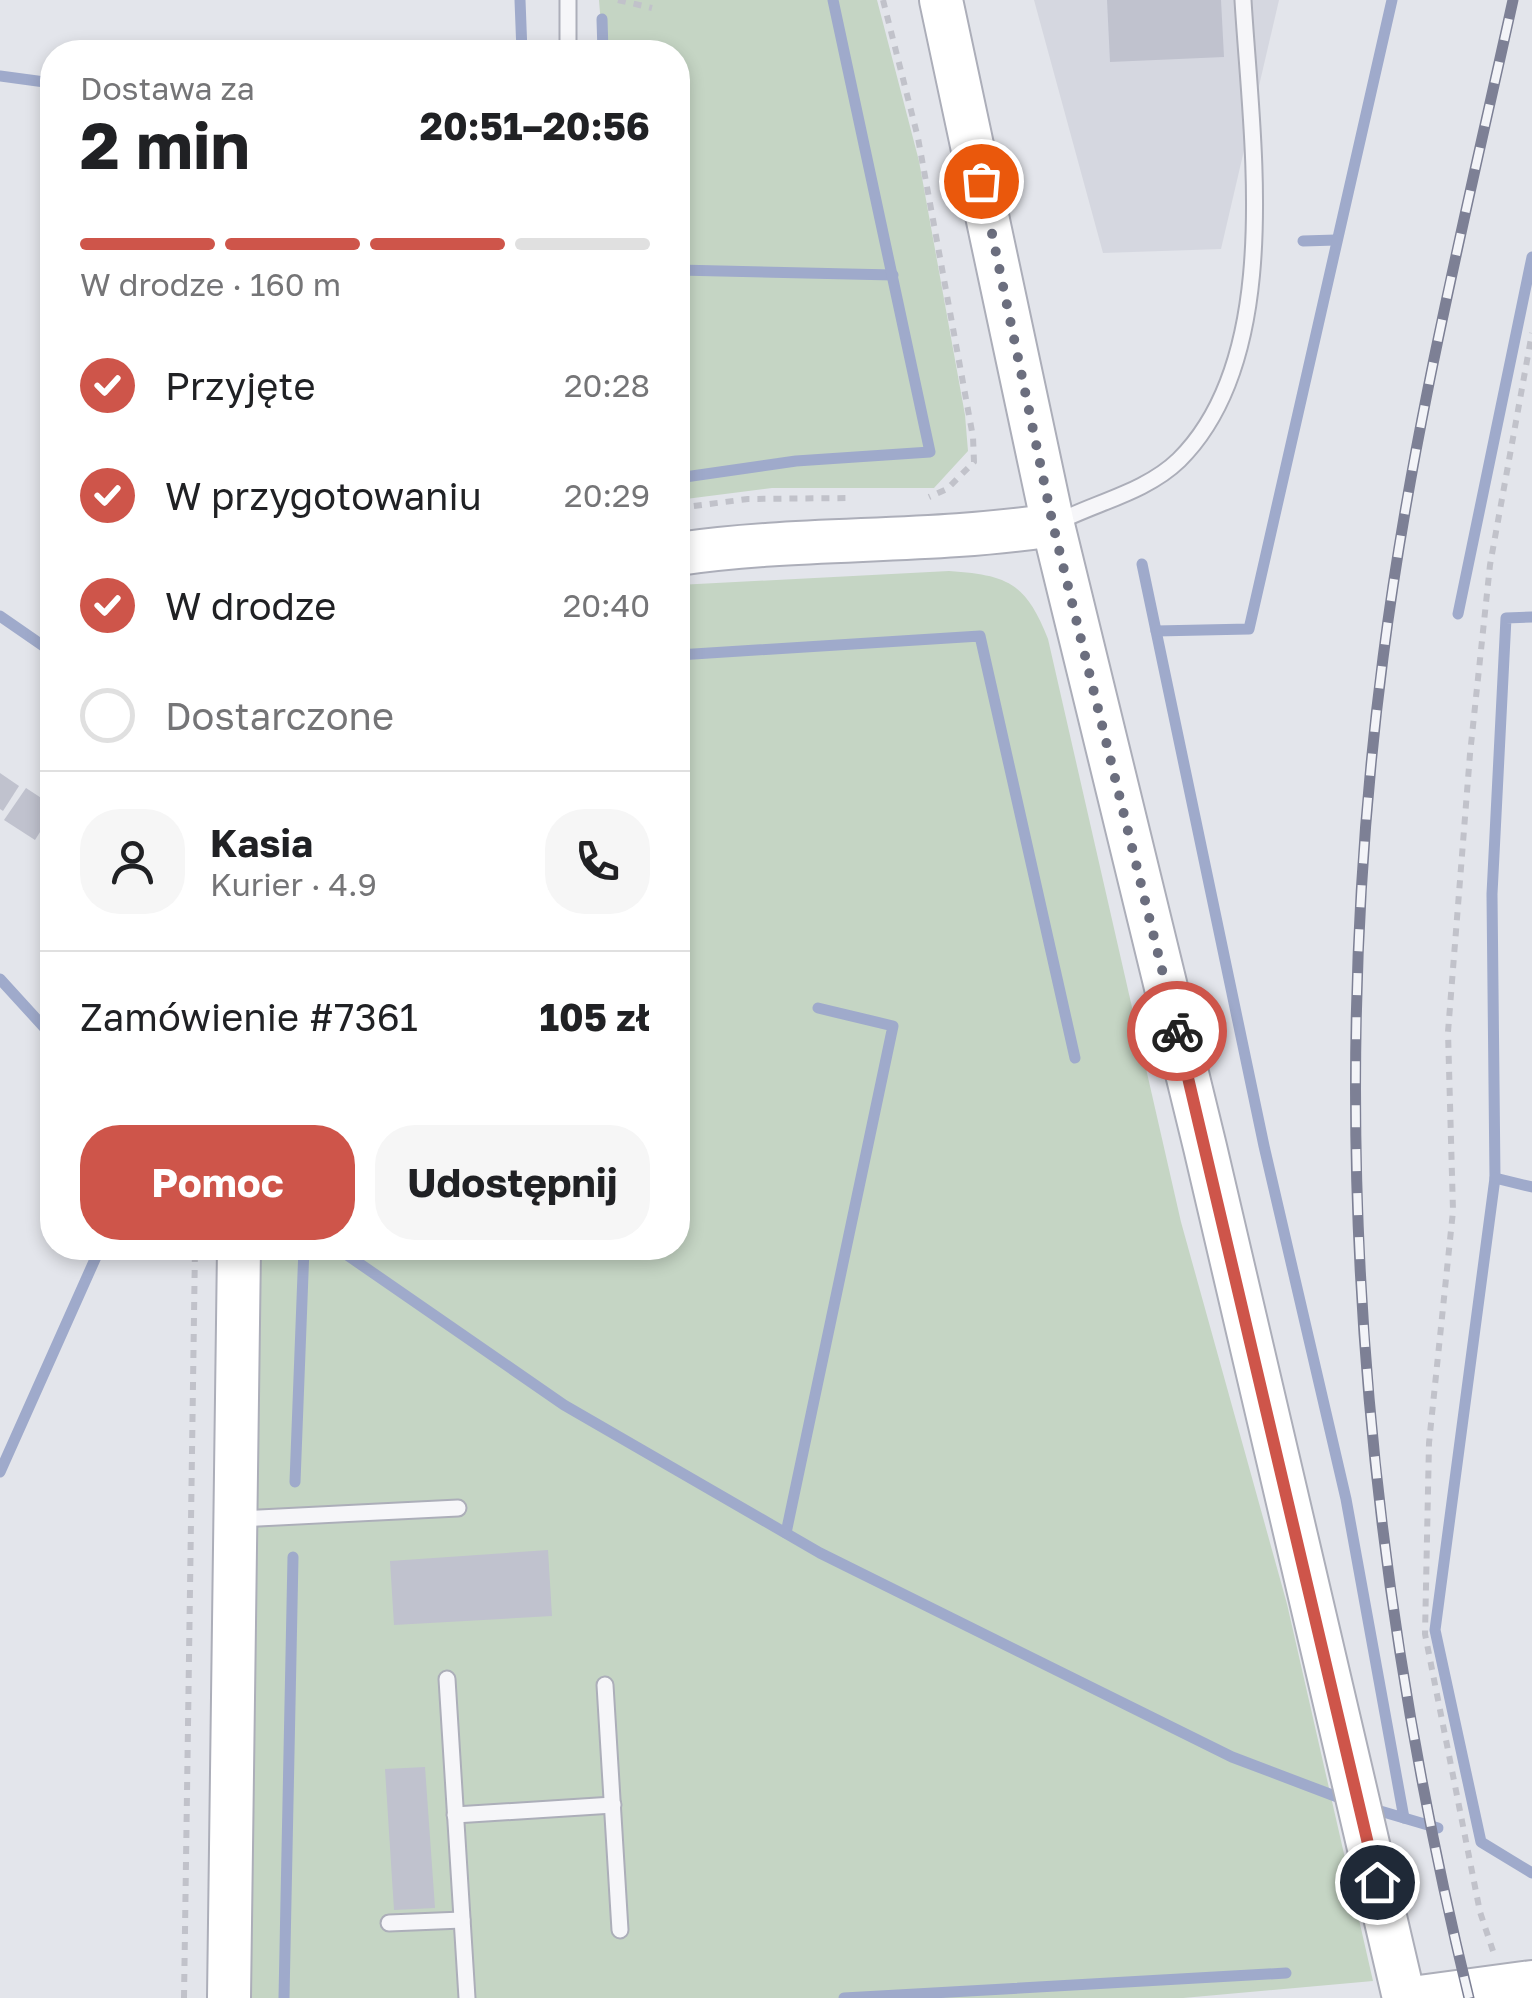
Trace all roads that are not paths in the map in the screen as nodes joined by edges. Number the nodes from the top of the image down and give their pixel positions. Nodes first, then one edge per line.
1 (568, 0) edge
2 (941, 0) edge
3 (1243, 0) edge
4 (568, 40) edge
5 (1053, 525) junction
6 (690, 552) edge
7 (239, 1260) edge
8 (458, 1508) dead end
9 (235, 1519) junction
10 (448, 1679) dead end
11 (605, 1686) dead end
12 (613, 1805) junction
13 (455, 1815) junction
14 (462, 1920) junction
15 (389, 1923) dead end
16 (620, 1930) dead end
17 (1518, 1984) edge
18 (229, 1998) edge
19 (467, 1998) edge
20 (1408, 1998) edge

1 - 4 lane
2 - 5 main road
3 - 5 lane
5 - 6 main road
5 - 20 main road
7 - 9 main road
8 - 9 lane
9 - 18 main road
10 - 13 lane
11 - 12 lane
12 - 13 lane
12 - 16 lane
13 - 14 lane
14 - 15 lane
14 - 19 lane
17 - 20 main road

